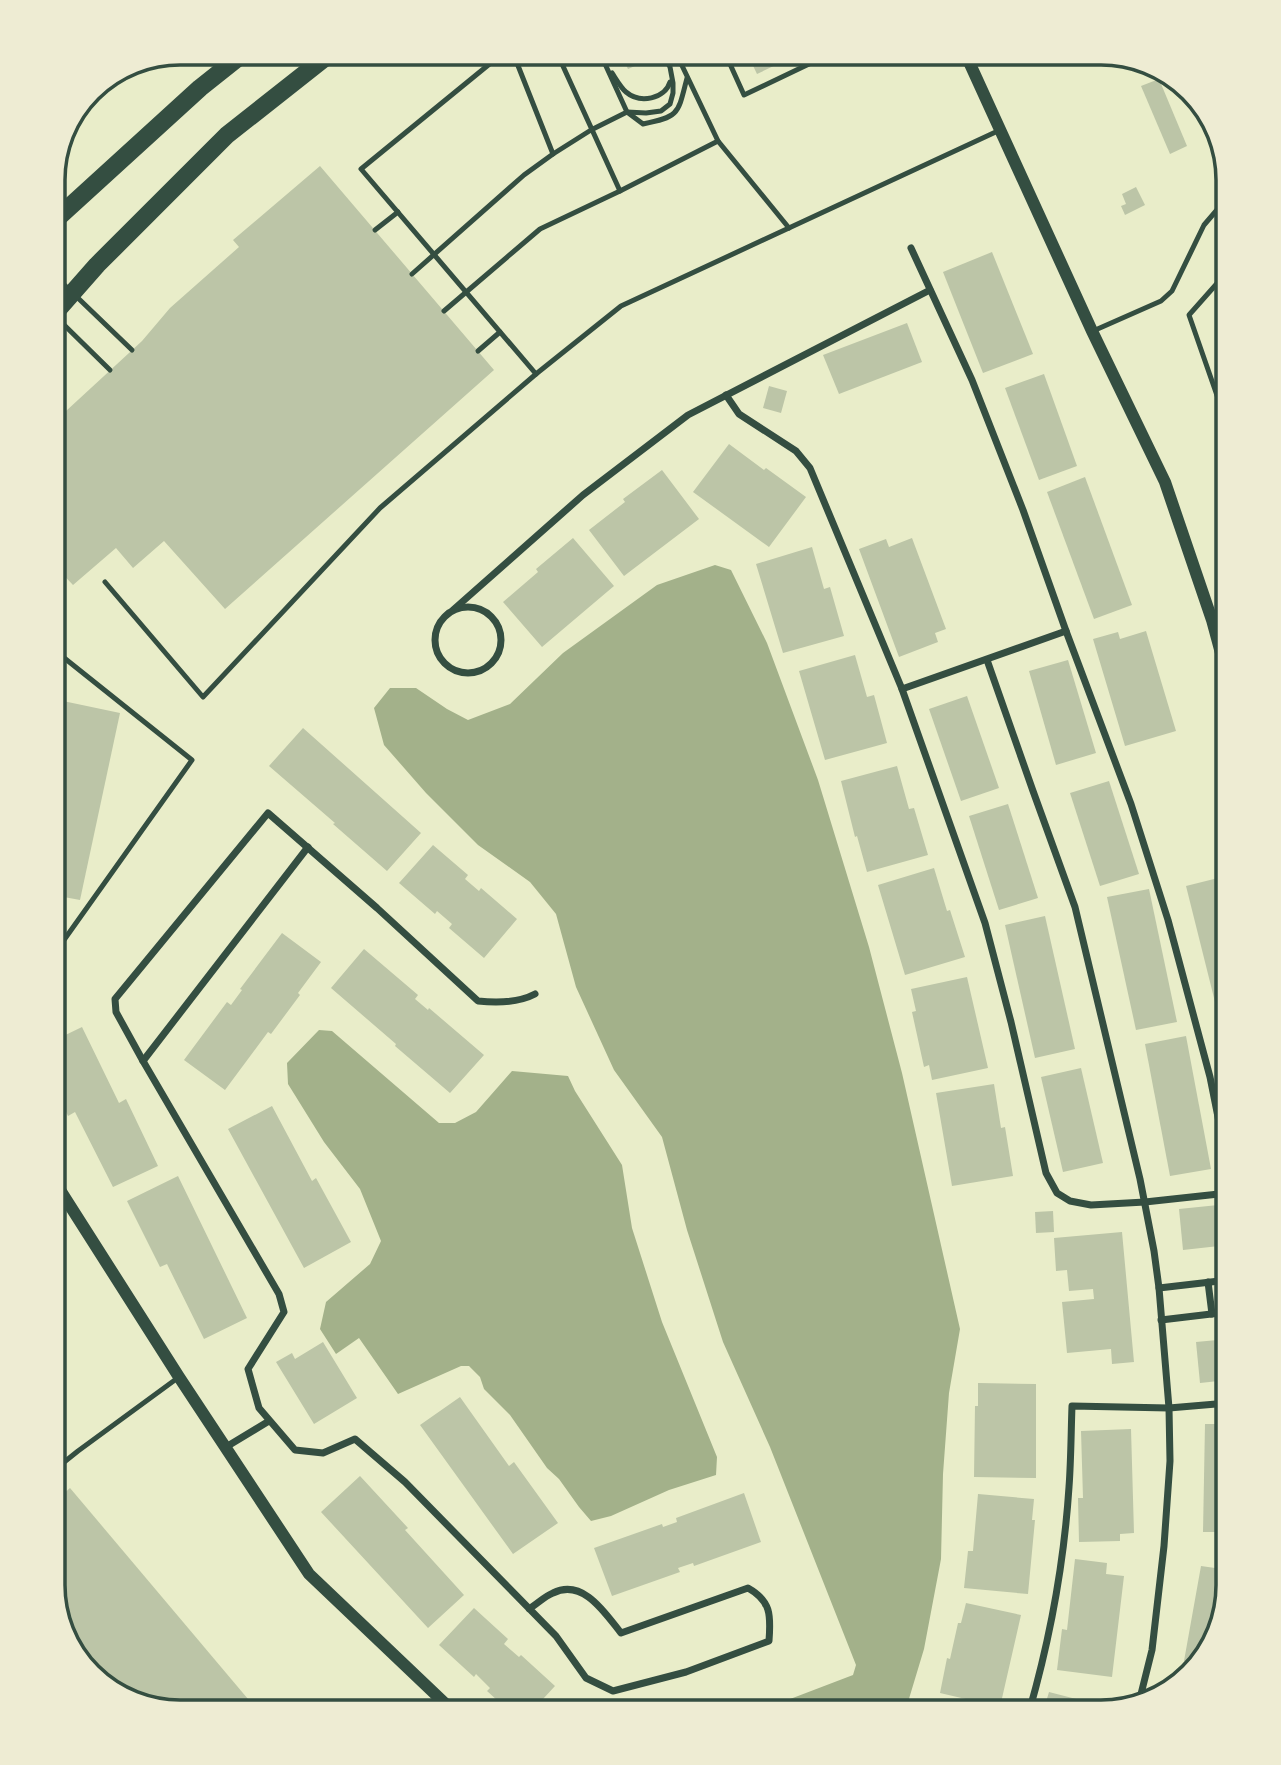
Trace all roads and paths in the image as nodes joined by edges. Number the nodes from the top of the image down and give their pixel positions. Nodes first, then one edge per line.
1 (228, 65) edge
2 (315, 65) edge
3 (488, 65) edge
4 (518, 65) edge
5 (562, 65) edge
6 (605, 65) edge
7 (606, 65) edge
8 (669, 65) edge
9 (681, 65) edge
10 (730, 65) edge
11 (807, 65) edge
12 (970, 65) edge
13 (671, 78) junction
14 (687, 78) junction
15 (626, 112) junction
16 (592, 130) junction
17 (1000, 130) junction
18 (718, 141) junction
19 (553, 155) junction
20 (620, 191) junction
21 (65, 211) edge
22 (1216, 211) edge
23 (398, 212) junction
24 (789, 228) junction
25 (375, 230) dead end
26 (911, 248) dead end
27 (435, 256) junction
28 (412, 274) dead end
29 (65, 285) edge
30 (1216, 285) edge
31 (930, 290) junction
32 (73, 292) junction
33 (466, 293) junction
34 (65, 301) edge
35 (443, 311) dead end
36 (65, 326) edge
37 (1092, 331) junction
38 (500, 332) junction
39 (132, 350) dead end
40 (478, 351) dead end
41 (110, 370) dead end
42 (536, 374) junction
43 (1216, 393) edge
44 (726, 395) junction
45 (105, 582) dead end
46 (453, 610) junction
47 (1066, 631) junction
48 (1216, 632) edge
49 (65, 659) edge
50 (987, 660) junction
51 (902, 689) junction
52 (308, 847) junction
53 (65, 939) edge
54 (535, 994) dead end
55 (143, 1061) junction
56 (1216, 1107) edge
57 (1216, 1194) edge
58 (65, 1198) edge
59 (1144, 1202) junction
60 (1216, 1281) edge
61 (1208, 1282) junction
62 (1159, 1288) junction
63 (1212, 1314) junction
64 (1216, 1314) edge
65 (1161, 1320) junction
66 (179, 1377) junction
67 (1216, 1404) edge
68 (1169, 1408) junction
69 (269, 1421) junction
70 (226, 1447) junction
71 (65, 1461) edge
72 (529, 1609) junction
73 (1142, 1692) edge
74 (441, 1700) edge
75 (1032, 1700) edge

1 - 21 main road
2 - 32 main road
3 - 23 lane
4 - 19 lane
5 - 16 lane
6 - 15 lane
7 - 13 lane
8 - 13 lane
9 - 14 lane
10 - 11 lane
12 - 17 street
13 - 15 lane
14 - 15 lane
14 - 18 lane
15 - 16 lane
16 - 19 lane
16 - 20 lane
17 - 24 lane
17 - 37 street
18 - 20 lane
18 - 24 lane
19 - 27 lane
20 - 33 lane
22 - 37 lane
23 - 25 lane
23 - 27 lane
24 - 42 lane
26 - 31 street
27 - 28 lane
27 - 33 lane
29 - 32 lane
30 - 43 lane
31 - 44 street
31 - 47 street
32 - 34 main road
32 - 39 lane
33 - 35 lane
33 - 38 lane
36 - 41 lane
37 - 48 street
38 - 40 lane
38 - 42 lane
42 - 45 lane
44 - 46 street
44 - 51 street
46 - 46 street
47 - 50 street
47 - 56 street
49 - 53 lane
50 - 51 street
50 - 59 street
51 - 59 street
52 - 54 street
52 - 55 street
52 - 55 street
55 - 69 street
57 - 59 street
58 - 66 street
59 - 62 street
60 - 61 street
61 - 62 street
61 - 63 street
62 - 65 street
63 - 64 street
63 - 65 street
65 - 68 street
66 - 70 street
66 - 71 lane
67 - 68 street
68 - 73 street
68 - 75 street
69 - 70 street
69 - 72 street
70 - 74 street
72 - 72 street

